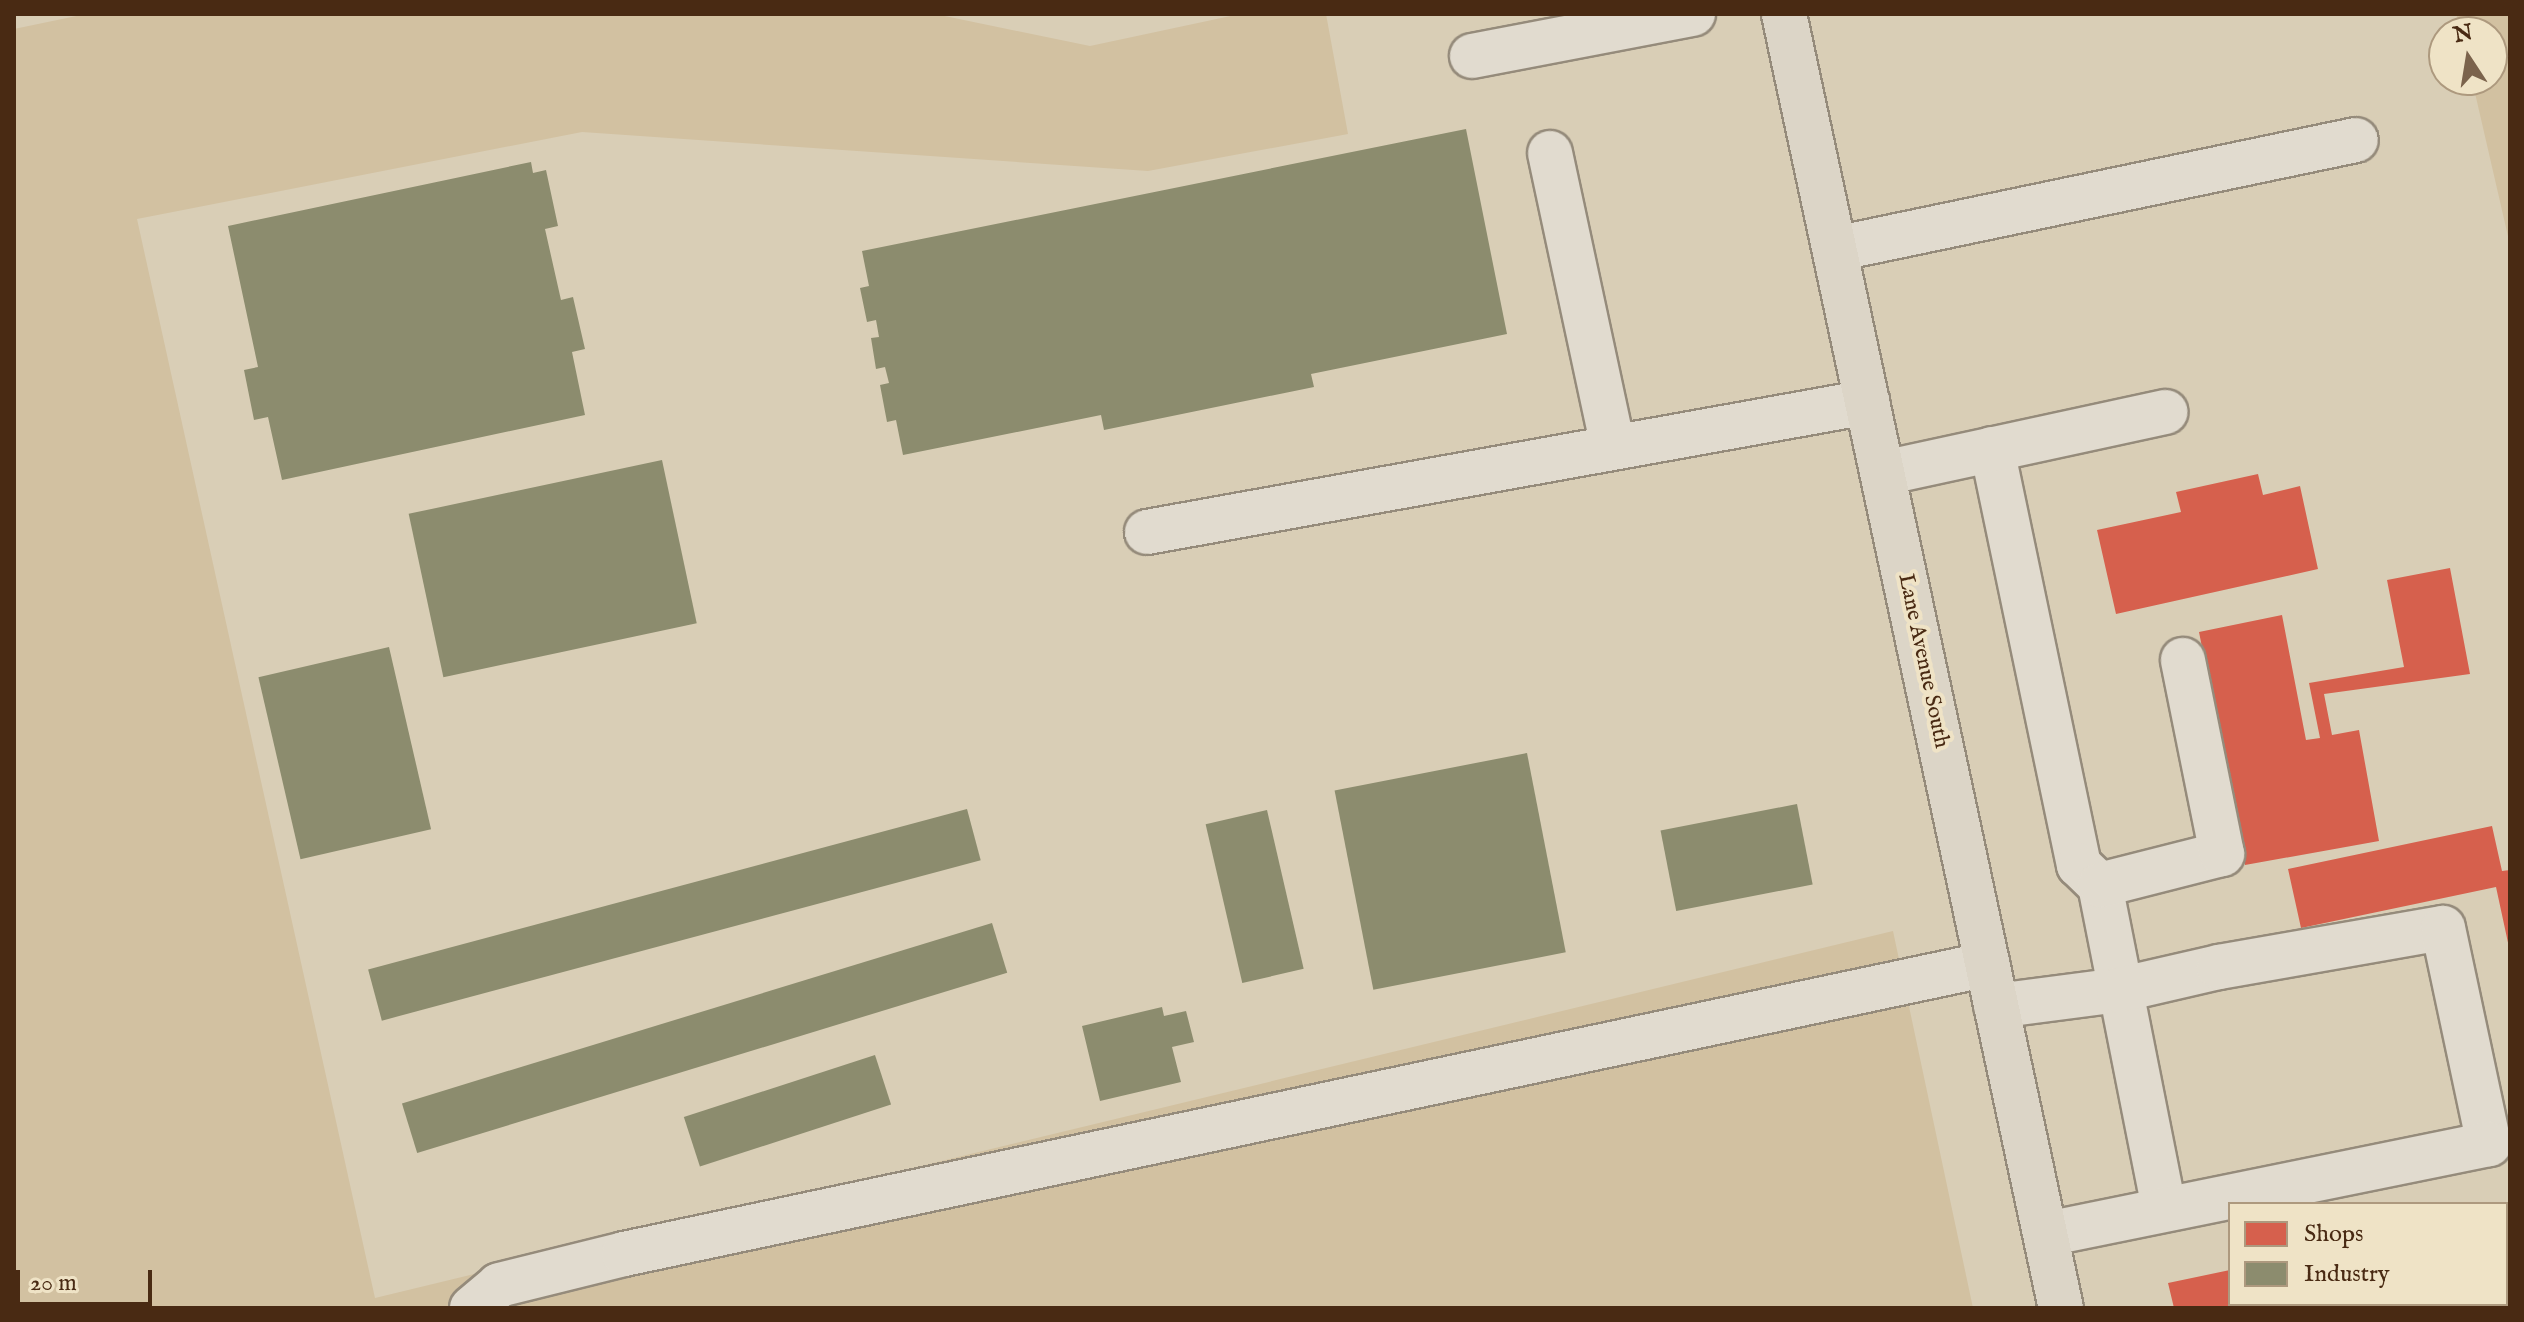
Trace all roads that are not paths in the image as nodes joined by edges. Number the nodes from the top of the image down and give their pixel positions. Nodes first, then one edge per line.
1 (1693, 14) edge
2 (1784, 14) edge
3 (1472, 56) dead end
4 (2356, 140) dead end
5 (1550, 153) dead end
6 (1835, 249) junction
7 (1867, 402) junction
8 (2165, 412) dead end
9 (1613, 446) junction
10 (1992, 449) junction
11 (1883, 473) junction
12 (1147, 532) dead end
13 (2183, 660) dead end
14 (2100, 885) junction
15 (1992, 985) junction
16 (2119, 990) junction
17 (2164, 1208) junction
18 (2046, 1234) junction
19 (472, 1308) edge
20 (2061, 1308) edge

1 - 3 lane
2 - 6 main road, Lane Avenue South
4 - 6 lane
5 - 9 lane
6 - 7 main road, Lane Avenue South
7 - 9 lane
7 - 11 main road, Lane Avenue South
8 - 10 lane
9 - 12 lane
10 - 11 lane
10 - 14 lane
11 - 15 main road, Lane Avenue South
13 - 14 lane
14 - 16 lane
15 - 16 lane
15 - 18 main road, Lane Avenue South
15 - 19 lane
16 - 17 lane
16 - 17 lane
17 - 18 lane
18 - 20 main road, Lane Avenue South

